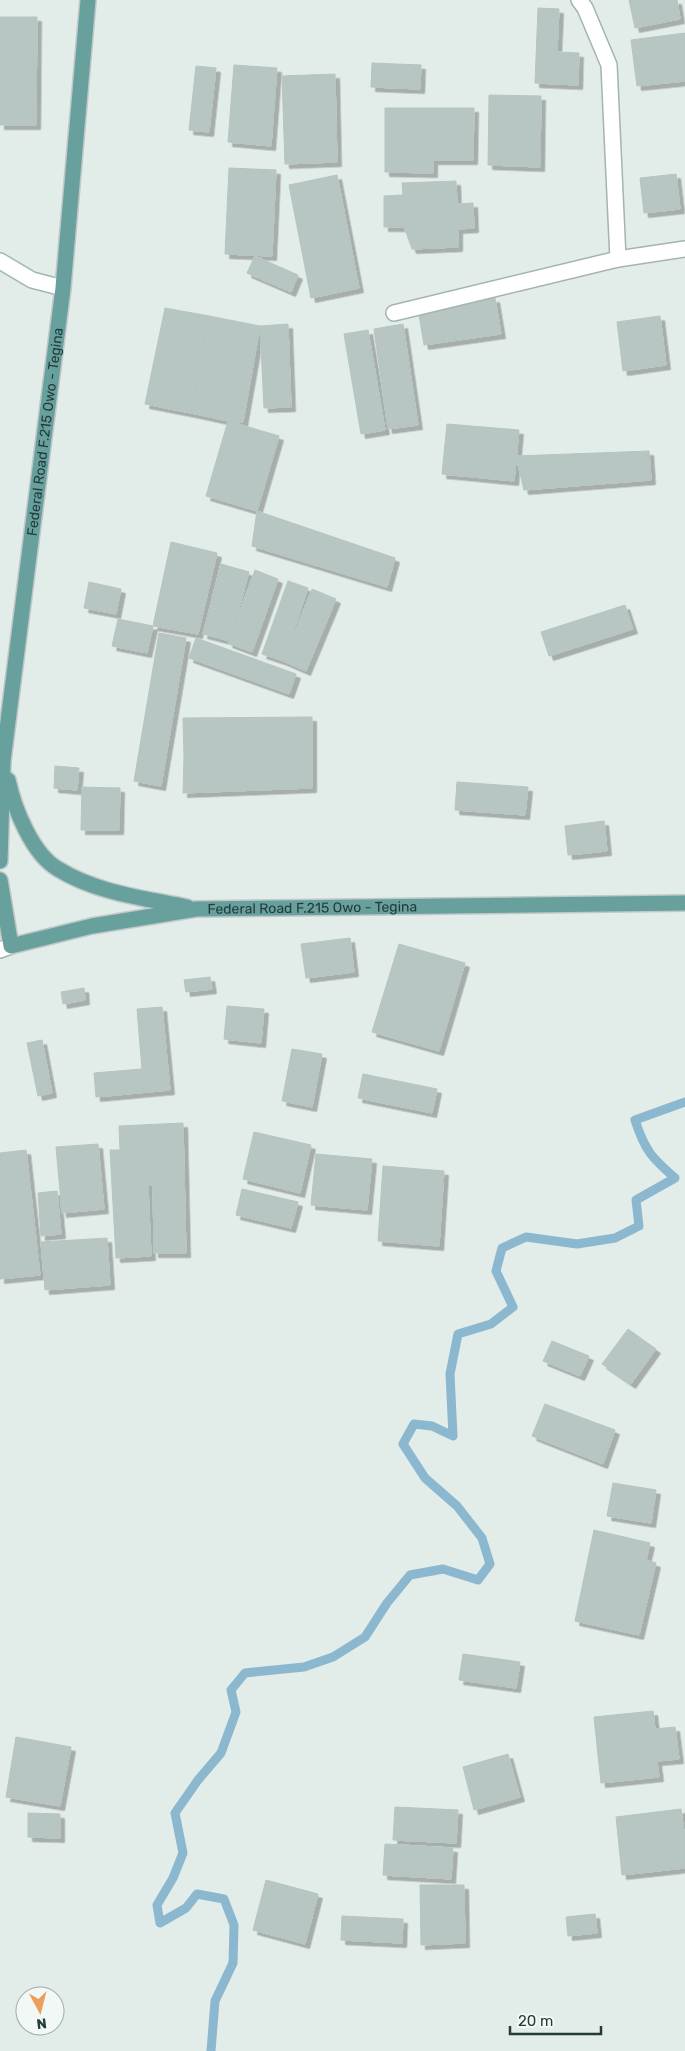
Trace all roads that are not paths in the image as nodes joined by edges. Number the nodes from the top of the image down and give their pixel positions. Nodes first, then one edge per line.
1 (88, 0) edge
2 (579, 0) edge
3 (685, 249) edge
4 (618, 259) junction
5 (0, 261) edge
6 (63, 288) junction
7 (394, 313) dead end
8 (3, 761) junction
9 (1, 798) edge
10 (0, 861) edge
11 (0, 880) edge
12 (685, 903) edge
13 (196, 909) junction
14 (6, 948) edge

1 - 6 main road, Federal Road F.215 Owo - Tegina
2 - 4 street
3 - 4 street
4 - 7 street
5 - 6 street
6 - 8 main road, Federal Road F.215 Owo - Tegina
8 - 9 main road, Federal Road F.215 Owo - Tegina
8 - 13 main road
9 - 10 main road, Federal Road F.215 Owo - Tegina
11 - 14 main road, Federal Road F.215 Owo - Tegina
12 - 13 main road, Federal Road F.215 Owo - Tegina
13 - 14 main road, Federal Road F.215 Owo - Tegina

